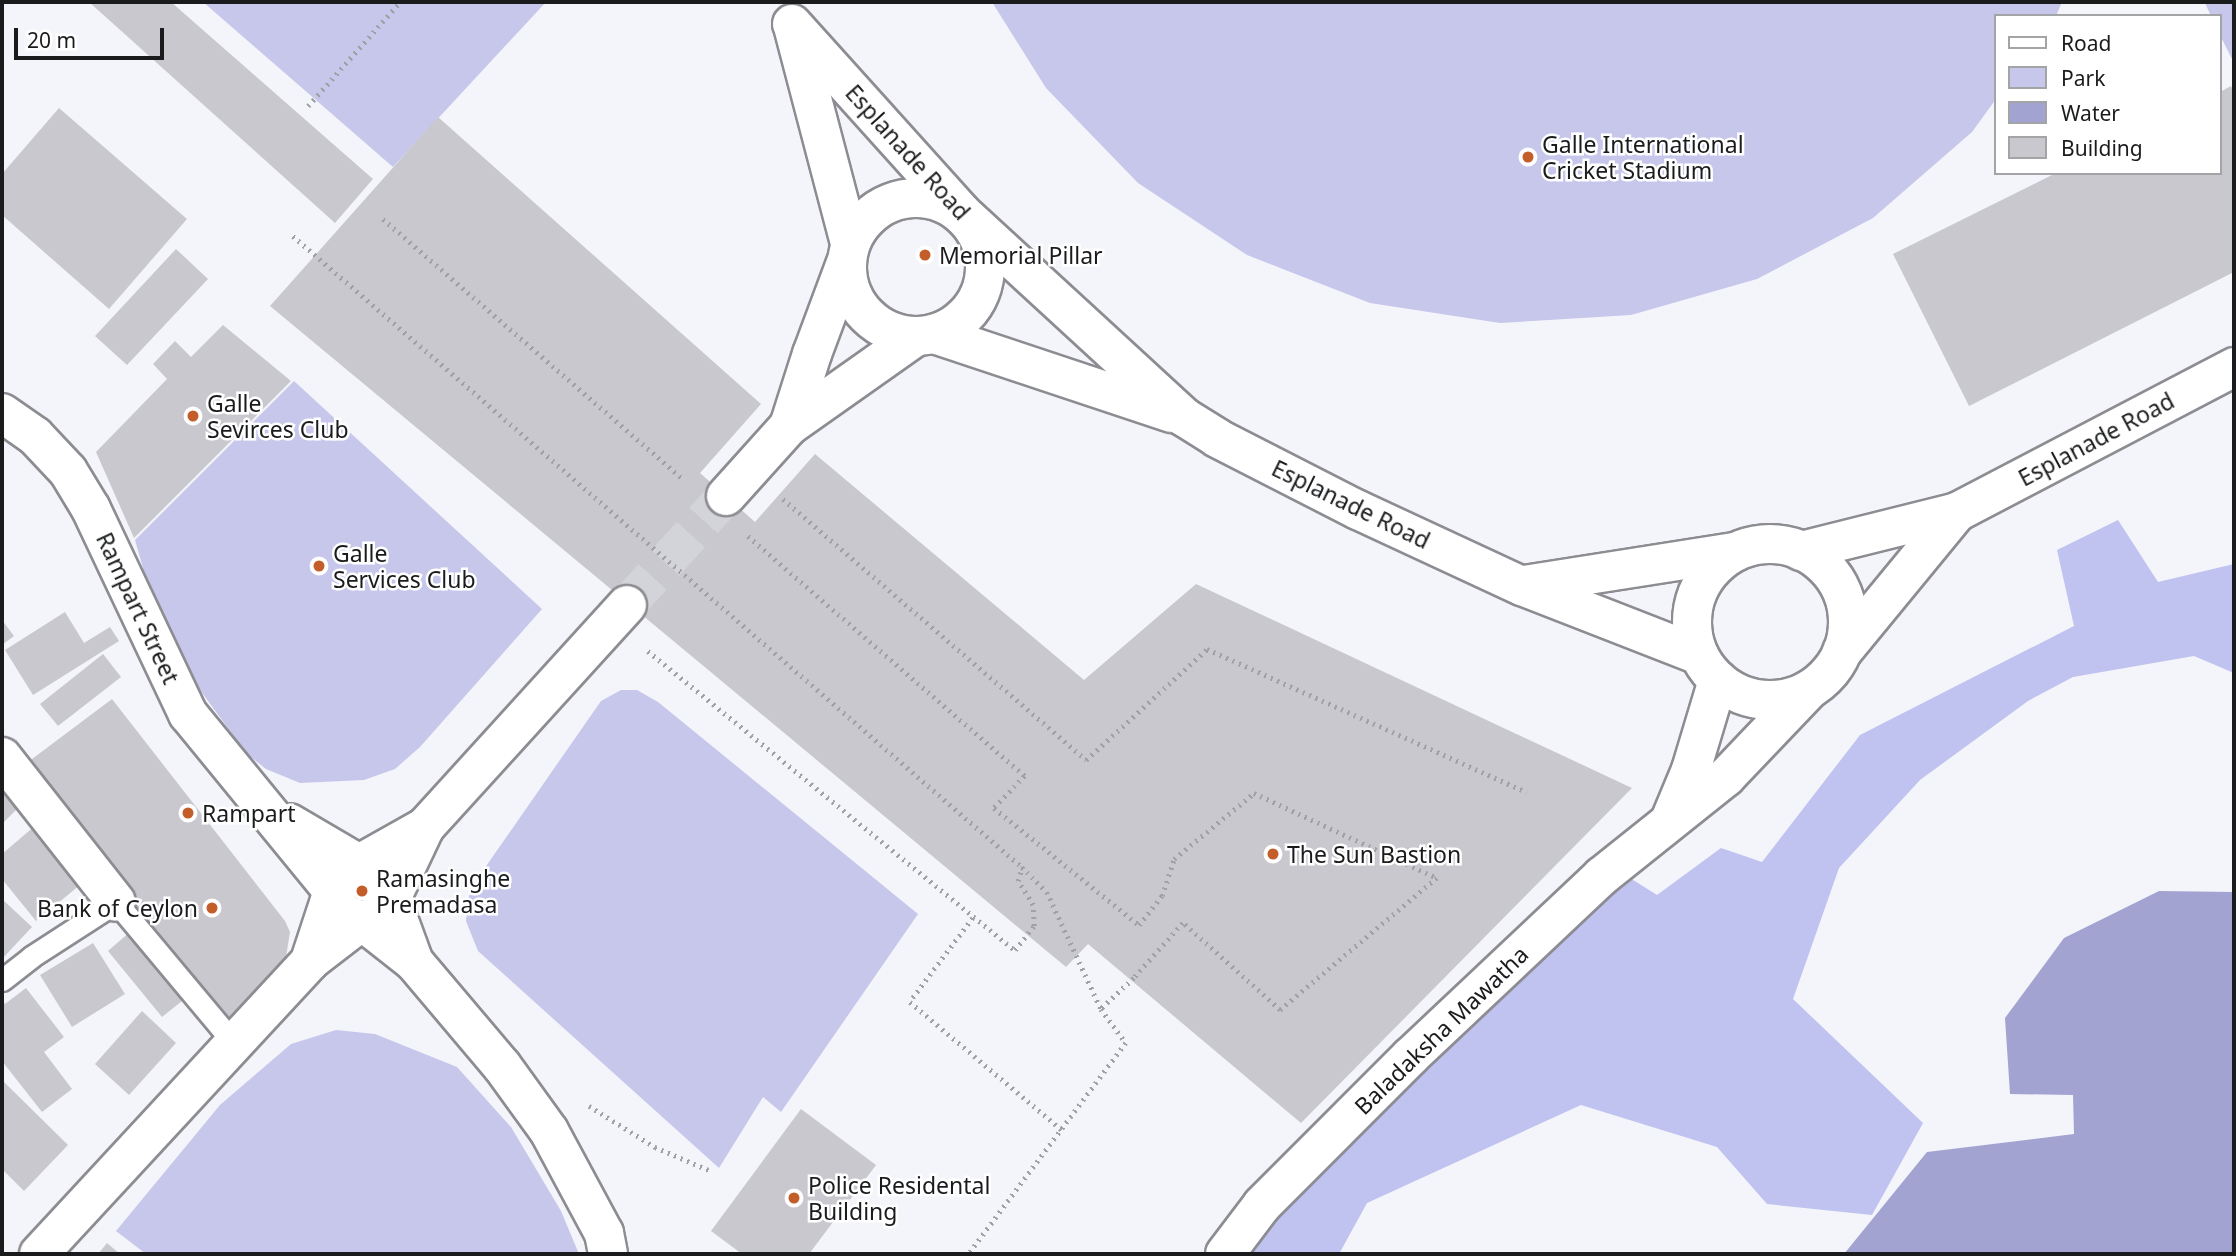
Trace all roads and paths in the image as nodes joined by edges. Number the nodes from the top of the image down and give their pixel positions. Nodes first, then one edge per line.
1 (400, 2) edge
2 (788, 13) edge
3 (307, 106) dead end
4 (961, 212) junction
5 (293, 236) dead end
6 (849, 252) junction
7 (925, 336) junction
8 (2234, 367) edge
9 (2, 413) edge
10 (1184, 417) junction
11 (789, 426) junction
12 (726, 496) tunnel mouth
13 (782, 499) dead end
14 (1957, 512) junction
15 (1801, 551) junction
16 (1735, 552) junction
17 (1522, 586) junction
18 (619, 614) joint
19 (1842, 652) junction
20 (1708, 668) junction
21 (1808, 691) junction
22 (2, 757) edge
23 (1026, 776) dead end
24 (1527, 792) dead end
25 (1671, 820) junction
26 (425, 827) junction
27 (1022, 867) junction
28 (346, 878) junction
29 (116, 902) junction
30 (376, 910) junction
31 (973, 918) junction
32 (310, 961) junction
33 (2, 980) edge
34 (1101, 1009) junction
35 (234, 1043) junction
36 (585, 1104) dead end
37 (1062, 1130) junction
38 (711, 1171) dead end
39 (39, 1254) edge
40 (608, 1254) edge
41 (970, 1254) edge
42 (1225, 1254) edge

1 - 3 path
2 - 4 street, Esplanade Road
2 - 6 street, Esplanade Road
4 - 6 street
4 - 7 street
4 - 10 street, Esplanade Road
5 - 27 path
6 - 7 street
6 - 11 street
7 - 10 street, Esplanade Road
7 - 11 street
8 - 14 street, Esplanade Road
9 - 28 street, Rampart Street
10 - 17 street, Esplanade Road
11 - 12 street
13 - 24 path
14 - 15 street, Esplanade Road
14 - 19 street, Esplanade Road
15 - 16 street
15 - 19 street
16 - 17 street
16 - 20 street
17 - 20 street, Esplanade Road
18 - 26 street
18 - 31 path
19 - 21 street
20 - 21 street
20 - 25 street, Baladaksha Mawatha
21 - 25 street, Baladaksha Mawatha
22 - 29 street
23 - 34 path
25 - 42 street, Baladaksha Mawatha
26 - 28 street
26 - 30 street
27 - 31 path
27 - 34 path
28 - 30 street
28 - 32 street
29 - 33 lane
29 - 35 lane
30 - 32 street
30 - 40 street
31 - 37 path
32 - 35 street
34 - 37 path
35 - 39 street
36 - 38 path
37 - 41 path

